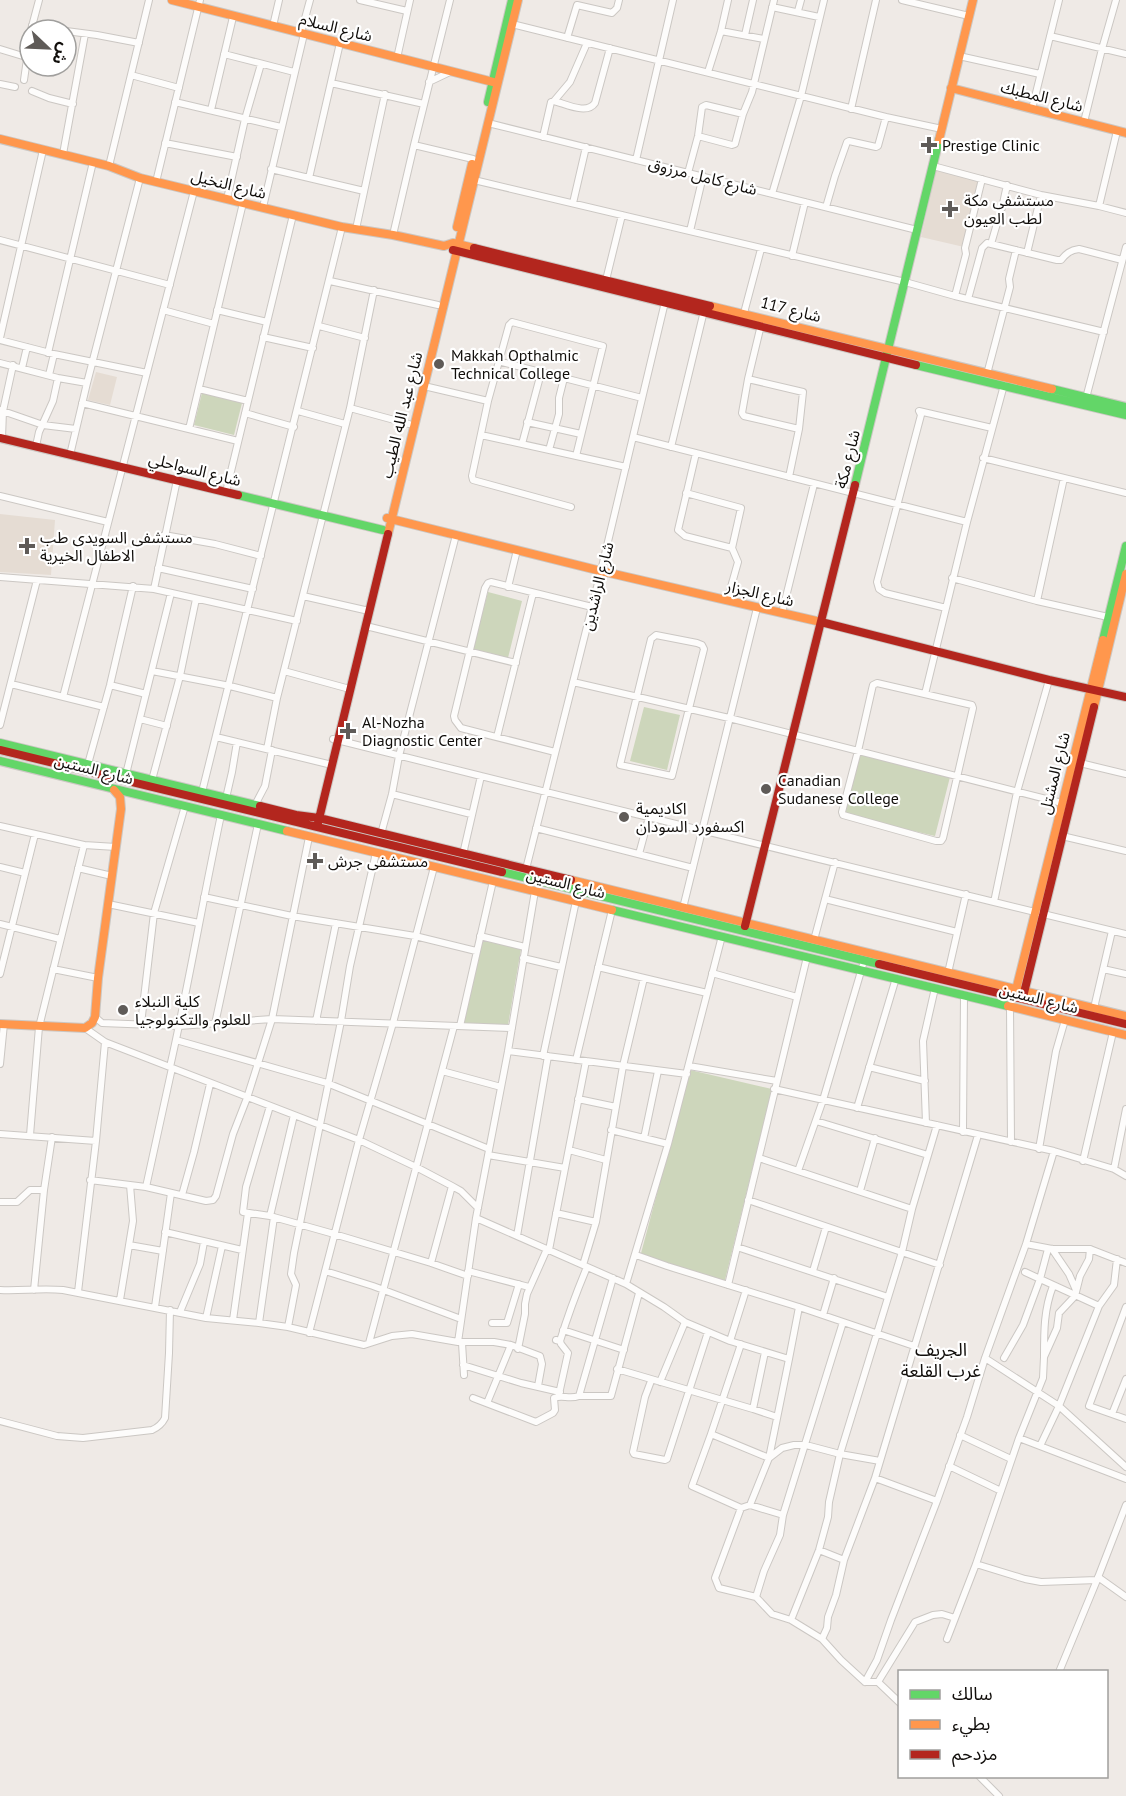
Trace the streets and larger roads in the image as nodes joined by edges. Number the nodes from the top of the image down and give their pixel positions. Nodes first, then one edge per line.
1 (39, 0) edge
2 (149, 0) edge
3 (172, 0) edge
4 (279, 0) edge
5 (310, 0) edge
6 (360, 0) edge
7 (410, 0) edge
8 (450, 0) edge
9 (512, 0) edge
10 (518, 0) edge
11 (619, 0) edge
12 (674, 0) edge
13 (728, 0) edge
14 (753, 0) edge
15 (801, 0) edge
16 (824, 0) edge
17 (876, 0) edge
18 (902, 0) edge
19 (973, 0) edge
20 (1059, 0) edge
21 (1116, 0) edge
22 (580, 3) edge
23 (773, 3) edge
24 (199, 4) edge
25 (407, 11) junction
26 (798, 11) junction
27 (233, 16) junction
28 (969, 16) junction
29 (819, 17) junction
30 (34, 18) edge
31 (512, 24) junction
32 (273, 26) junction
33 (721, 31) junction
34 (78, 33) edge
35 (86, 34) junction
36 (302, 34) junction
37 (745, 36) junction
38 (1050, 36) junction
39 (567, 38) junction
40 (764, 39) junction
41 (139, 43) junction
42 (340, 43) junction
43 (587, 43) junction
44 (1126, 44) edge
45 (610, 48) junction
46 (0, 49) edge
47 (1102, 49) junction
48 (224, 54) junction
49 (1125, 54) edge
50 (18, 55) edge
51 (959, 56) junction
52 (397, 58) junction
53 (659, 60) junction
54 (261, 64) junction
55 (433, 67) junction
56 (294, 72) junction
57 (450, 72) junction
58 (708, 72) junction
59 (1040, 74) junction
60 (131, 75) junction
61 (429, 82) junction
62 (330, 83) junction
63 (495, 83) junction
64 (0, 84) edge
65 (754, 84) junction
66 (15, 87) dead end
67 (179, 88) junction
68 (951, 88) junction
69 (32, 91) dead end
70 (385, 94) junction
71 (801, 96) junction
72 (554, 101) junction
73 (175, 102) junction
74 (73, 104) junction
75 (424, 104) junction
76 (851, 108) junction
77 (1032, 109) junction
78 (211, 110) junction
79 (743, 114) junction
80 (886, 117) junction
81 (245, 119) junction
82 (1084, 122) junction
83 (488, 123) junction
84 (281, 127) junction
85 (942, 129) junction
86 (1122, 132) edge
87 (543, 136) junction
88 (698, 136) junction
89 (0, 139) edge
90 (165, 144) junction
91 (414, 145) junction
92 (586, 147) junction
93 (43, 150) junction
94 (63, 154) junction
95 (237, 157) junction
96 (473, 159) junction
97 (636, 160) junction
98 (93, 162) junction
99 (109, 166) junction
100 (933, 166) junction
101 (271, 169) junction
102 (688, 173) junction
103 (703, 176) junction
104 (140, 178) junction
105 (309, 178) junction
106 (982, 179) junction
107 (474, 180) junction
108 (156, 182) junction
109 (1007, 185) junction
110 (364, 190) junction
111 (194, 191) junction
112 (772, 194) junction
113 (1041, 195) junction
114 (228, 199) junction
115 (806, 202) junction
116 (243, 203) junction
117 (573, 203) junction
118 (1099, 206) junction
119 (262, 207) junction
120 (826, 207) junction
121 (1002, 208) dead end
122 (1126, 213) edge
123 (292, 215) junction
124 (622, 215) junction
125 (998, 220) dead end
126 (342, 227) junction
127 (356, 230) junction
128 (917, 230) junction
129 (690, 231) junction
130 (393, 235) junction
131 (0, 240) edge
132 (991, 244) junction
133 (21, 247) junction
134 (454, 247) junction
135 (761, 249) junction
136 (1016, 250) junction
137 (1126, 250) edge
138 (1027, 253) junction
139 (792, 256) junction
140 (70, 259) junction
141 (1122, 260) junction
142 (117, 271) junction
143 (606, 280) junction
144 (330, 281) junction
145 (905, 282) junction
146 (170, 285) junction
147 (374, 290) junction
148 (955, 296) junction
149 (968, 299) junction
150 (666, 302) junction
151 (683, 302) junction
152 (438, 305) junction
153 (1004, 308) junction
154 (163, 310) junction
155 (217, 310) junction
156 (704, 311) junction
157 (744, 313) junction
158 (267, 322) junction
159 (214, 324) junction
160 (761, 325) junction
161 (319, 326) junction
162 (1104, 332) junction
163 (263, 337) junction
164 (433, 337) junction
165 (365, 338) junction
166 (0, 339) edge
167 (27, 347) junction
168 (313, 348) junction
169 (51, 353) junction
170 (887, 354) junction
171 (93, 361) junction
172 (498, 361) junction
173 (0, 363) edge
174 (13, 365) junction
175 (22, 368) junction
176 (147, 373) junction
177 (542, 373) junction
178 (987, 374) junction
179 (49, 375) junction
180 (58, 378) junction
181 (564, 378) junction
182 (748, 379) junction
183 (87, 383) junction
184 (1004, 385) junction
185 (424, 386) junction
186 (593, 386) junction
187 (1021, 386) junction
188 (199, 389) junction
189 (642, 398) junction
190 (1086, 398) junction
191 (248, 401) junction
192 (488, 401) junction
193 (82, 403) junction
194 (1126, 407) edge
195 (350, 408) junction
196 (2, 411) edge
197 (298, 411) junction
198 (245, 413) junction
199 (1126, 415) edge
200 (136, 416) junction
201 (527, 422) junction
202 (345, 424) junction
203 (409, 424) junction
204 (43, 425) junction
205 (294, 427) junction
206 (555, 428) junction
207 (992, 428) junction
208 (76, 429) junction
209 (189, 429) junction
210 (799, 429) junction
211 (580, 434) junction
212 (481, 435) junction
213 (633, 437) junction
214 (1, 438) edge
215 (238, 441) junction
216 (522, 444) junction
217 (36, 446) junction
218 (671, 447) junction
219 (549, 450) junction
220 (696, 453) junction
221 (70, 455) junction
222 (576, 456) junction
223 (983, 458) junction
224 (123, 467) junction
225 (626, 467) junction
226 (789, 477) junction
227 (1064, 478) junction
228 (177, 480) junction
229 (814, 484) junction
230 (226, 492) junction
231 (686, 493) junction
232 (1126, 493) edge
233 (853, 494) junction
234 (0, 496) edge
235 (274, 504) junction
236 (898, 506) junction
237 (571, 507) dead end
238 (323, 516) junction
239 (389, 519) junction
240 (108, 522) junction
241 (967, 522) junction
242 (386, 531) junction
243 (165, 535) junction
244 (456, 535) junction
245 (1126, 546) edge
246 (732, 548) junction
247 (517, 550) junction
248 (261, 556) junction
249 (158, 568) junction
250 (601, 571) junction
251 (1126, 574) edge
252 (0, 577) edge
253 (952, 578) junction
254 (37, 580) junction
255 (92, 585) junction
256 (133, 586) junction
257 (508, 587) junction
258 (154, 589) junction
259 (253, 589) junction
260 (171, 593) junction
261 (533, 593) junction
262 (303, 596) junction
263 (196, 599) junction
264 (727, 601) junction
265 (1037, 601) junction
266 (592, 607) junction
267 (757, 608) junction
268 (946, 608) junction
269 (824, 609) junction
270 (249, 610) junction
271 (367, 611) junction
272 (782, 613) junction
273 (800, 617) junction
274 (1108, 617) junction
275 (297, 621) junction
276 (820, 622) junction
277 (366, 626) junction
278 (430, 642) junction
279 (470, 652) junction
280 (936, 652) junction
281 (516, 663) junction
282 (152, 670) junction
283 (284, 671) junction
284 (180, 676) junction
285 (1049, 680) junction
286 (573, 682) junction
287 (11, 684) junction
288 (110, 685) junction
289 (230, 686) junction
290 (346, 688) junction
291 (1094, 690) junction
292 (146, 694) junction
293 (926, 694) junction
294 (63, 697) junction
295 (637, 697) junction
296 (277, 698) junction
297 (1126, 698) edge
298 (104, 707) junction
299 (688, 708) junction
300 (729, 718) junction
301 (140, 719) junction
302 (0, 725) edge
303 (167, 726) junction
304 (794, 735) junction
305 (216, 737) junction
306 (496, 737) junction
307 (336, 740) junction
308 (237, 742) junction
309 (0, 743) edge
310 (270, 749) junction
311 (0, 750) edge
312 (858, 751) junction
313 (555, 752) junction
314 (399, 756) junction
315 (0, 761) edge
316 (1080, 763) junction
317 (88, 764) junction
318 (330, 764) junction
319 (126, 774) junction
320 (1126, 774) edge
321 (481, 776) junction
322 (957, 776) junction
323 (152, 780) junction
324 (112, 788) junction
325 (176, 789) junction
326 (545, 791) junction
327 (202, 792) junction
328 (1017, 792) junction
329 (136, 794) junction
330 (392, 794) junction
331 (225, 798) junction
332 (1062, 803) junction
333 (255, 805) junction
334 (185, 806) junction
335 (122, 809) junction
336 (471, 814) junction
337 (221, 815) junction
338 (649, 817) junction
339 (315, 822) junction
340 (258, 824) junction
341 (0, 826) edge
342 (536, 828) junction
343 (702, 830) junction
344 (35, 834) junction
345 (381, 834) junction
346 (1062, 836) junction
347 (312, 837) junction
348 (84, 845) junction
349 (413, 846) junction
350 (766, 846) junction
351 (116, 847) junction
352 (1126, 851) edge
353 (376, 853) junction
354 (463, 854) junction
355 (639, 854) junction
356 (835, 862) junction
357 (0, 867) edge
358 (434, 867) junction
359 (78, 868) junction
360 (693, 868) junction
361 (25, 873) junction
362 (524, 873) junction
363 (112, 876) junction
364 (493, 881) junction
365 (519, 887) junction
366 (535, 891) junction
367 (966, 894) junction
368 (204, 897) junction
369 (621, 897) junction
370 (825, 899) junction
371 (576, 901) junction
372 (994, 902) junction
373 (108, 904) junction
374 (240, 905) junction
375 (683, 908) junction
376 (612, 910) junction
377 (1040, 912) junction
378 (154, 913) junction
379 (292, 916) junction
380 (198, 923) junction
381 (336, 923) junction
382 (0, 924) edge
383 (12, 927) junction
384 (360, 927) junction
385 (744, 927) junction
386 (1112, 931) junction
387 (957, 932) junction
388 (1126, 934) edge
389 (415, 936) junction
390 (480, 936) junction
391 (722, 936) junction
392 (60, 939) junction
393 (814, 940) junction
394 (741, 941) junction
395 (525, 947) junction
396 (476, 951) junction
397 (807, 957) junction
398 (523, 958) junction
399 (864, 961) junction
400 (880, 965) junction
401 (561, 967) junction
402 (598, 967) junction
403 (53, 969) junction
404 (1103, 969) junction
405 (862, 970) junction
406 (712, 973) junction
407 (948, 973) junction
408 (0, 974) edge
409 (878, 974) junction
410 (1126, 974) edge
411 (98, 978) junction
412 (644, 978) junction
413 (896, 978) junction
414 (935, 988) junction
415 (707, 993) junction
416 (964, 995) junction
417 (797, 997) junction
418 (1019, 997) junction
419 (1010, 1006) junction
420 (1094, 1008) junction
421 (1126, 1016) edge
422 (94, 1017) junction
423 (272, 1019) junction
424 (1065, 1020) junction
425 (316, 1021) junction
426 (341, 1021) junction
427 (393, 1023) junction
428 (2, 1024) edge
429 (141, 1024) junction
430 (215, 1024) junction
431 (1126, 1024) edge
432 (179, 1026) junction
433 (457, 1026) junction
434 (39, 1027) junction
435 (512, 1028) junction
436 (85, 1029) junction
437 (1113, 1032) junction
438 (1126, 1035) edge
439 (176, 1040) junction
440 (105, 1042) junction
441 (508, 1051) junction
442 (545, 1056) junction
443 (576, 1060) junction
444 (586, 1061) junction
445 (0, 1064) edge
446 (258, 1064) junction
447 (623, 1066) junction
448 (689, 1066) junction
449 (171, 1067) junction
450 (869, 1067) junction
451 (442, 1071) junction
452 (658, 1071) junction
453 (687, 1074) junction
454 (925, 1080) junction
455 (777, 1081) junction
456 (327, 1083) junction
457 (210, 1084) junction
458 (501, 1087) junction
459 (774, 1089) junction
460 (247, 1098) junction
461 (578, 1099) junction
462 (823, 1100) junction
463 (370, 1101) junction
464 (270, 1106) junction
465 (616, 1107) junction
466 (857, 1108) junction
467 (1126, 1109) edge
468 (294, 1115) junction
469 (816, 1120) junction
470 (926, 1123) junction
471 (320, 1124) junction
472 (428, 1124) junction
473 (937, 1125) junction
474 (611, 1130) junction
475 (963, 1132) junction
476 (0, 1134) edge
477 (30, 1136) junction
478 (978, 1136) junction
479 (52, 1137) junction
480 (644, 1138) junction
481 (874, 1138) junction
482 (358, 1140) junction
483 (96, 1141) junction
484 (1011, 1142) junction
485 (668, 1144) junction
486 (1039, 1149) junction
487 (569, 1150) junction
488 (1054, 1151) junction
489 (489, 1152) junction
490 (928, 1155) junction
491 (759, 1158) junction
492 (606, 1160) junction
493 (1083, 1161) junction
494 (530, 1162) junction
495 (416, 1167) junction
496 (565, 1168) junction
497 (1114, 1169) junction
498 (798, 1171) junction
499 (1126, 1176) edge
500 (90, 1180) junction
501 (130, 1185) junction
502 (452, 1186) junction
503 (147, 1187) junction
504 (44, 1190) junction
505 (860, 1191) junction
506 (171, 1193) junction
507 (182, 1195) junction
508 (748, 1200) junction
509 (0, 1202) edge
510 (478, 1208) junction
511 (912, 1209) junction
512 (248, 1213) junction
513 (556, 1213) junction
514 (272, 1217) junction
515 (476, 1218) junction
516 (596, 1222) junction
517 (300, 1224) junction
518 (826, 1227) junction
519 (165, 1232) junction
520 (334, 1234) junction
521 (517, 1236) junction
522 (204, 1242) junction
523 (1026, 1244) junction
524 (129, 1245) junction
525 (222, 1246) junction
526 (737, 1247) junction
527 (1050, 1249) junction
528 (1090, 1249) junction
529 (242, 1250) junction
530 (548, 1250) junction
531 (163, 1251) junction
532 (393, 1252) junction
533 (902, 1252) junction
534 (636, 1255) junction
535 (1117, 1259) junction
536 (431, 1263) junction
537 (1126, 1263) edge
538 (940, 1265) junction
539 (585, 1266) junction
540 (325, 1271) junction
541 (813, 1271) junction
542 (1025, 1272) dead end
543 (468, 1274) junction
544 (613, 1278) junction
545 (834, 1278) junction
546 (1040, 1279) junction
547 (519, 1284) junction
548 (626, 1284) junction
549 (728, 1284) junction
550 (1053, 1286) junction
551 (529, 1287) junction
552 (0, 1290) edge
553 (34, 1290) junction
554 (746, 1290) junction
555 (383, 1291) junction
556 (78, 1292) junction
557 (639, 1293) junction
558 (1076, 1293) junction
559 (888, 1297) junction
560 (120, 1300) junction
561 (800, 1306) junction
562 (1099, 1306) junction
563 (155, 1307) junction
564 (1126, 1307) edge
565 (170, 1310) junction
566 (180, 1312) junction
567 (823, 1315) junction
568 (206, 1318) junction
569 (1124, 1318) edge
570 (461, 1319) junction
571 (233, 1320) junction
572 (685, 1322) junction
573 (843, 1322) junction
574 (259, 1323) junction
575 (492, 1323) dead end
576 (288, 1327) junction
577 (563, 1330) junction
578 (708, 1332) junction
579 (309, 1333) junction
580 (876, 1333) junction
581 (595, 1340) junction
582 (730, 1341) junction
583 (460, 1342) junction
584 (369, 1343) junction
585 (741, 1344) junction
586 (914, 1346) junction
587 (514, 1347) junction
588 (624, 1350) junction
589 (765, 1352) junction
590 (1044, 1357) junction
591 (985, 1358) junction
592 (1004, 1358) dead end
593 (789, 1359) junction
594 (463, 1365) junction
595 (617, 1369) junction
596 (464, 1375) dead end
597 (500, 1376) junction
598 (1126, 1379) edge
599 (651, 1381) junction
600 (660, 1382) junction
601 (538, 1386) junction
602 (690, 1391) junction
603 (1038, 1393) junction
604 (559, 1394) junction
605 (579, 1396) junction
606 (473, 1398) dead end
607 (721, 1401) junction
608 (487, 1403) junction
609 (1059, 1406) junction
610 (753, 1409) junction
611 (1112, 1414) junction
612 (777, 1417) junction
613 (1126, 1419) edge
614 (0, 1421) edge
615 (711, 1434) junction
616 (960, 1435) junction
617 (1019, 1438) junction
618 (806, 1445) junction
619 (1040, 1446) junction
620 (840, 1454) junction
621 (769, 1458) junction
622 (1011, 1459) junction
623 (880, 1461) junction
624 (950, 1466) junction
625 (1126, 1467) edge
626 (876, 1478) junction
627 (1126, 1479) edge
628 (1001, 1491) junction
629 (937, 1501) junction
630 (750, 1504) junction
631 (1126, 1505) edge
632 (741, 1508) junction
633 (783, 1515) junction
634 (819, 1550) junction
635 (844, 1560) junction
636 (976, 1563) junction
637 (1098, 1579) junction
638 (756, 1597) junction
639 (1126, 1597) edge
640 (955, 1618) junction
641 (791, 1620) junction
642 (947, 1639) dead end
643 (822, 1640) junction
644 (1059, 1670) edge
645 (864, 1682) junction
646 (878, 1682) junction
647 (898, 1701) edge
648 (983, 1778) edge
649 (999, 1796) edge

1 - 30 street
2 - 41 street
3 - 24 street, شارع السلام
4 - 32 street
5 - 36 street
6 - 25 street
7 - 25 street
8 - 55 street
9 - 63 street, شارع عبد الله الطيب
10 - 31 street, شارع عبد الله الطيب
11 - 22 street
12 - 53 street
13 - 33 street
14 - 37 street
15 - 26 street
16 - 29 street
17 - 76 street
18 - 28 street
19 - 28 street, شارع مكة
20 - 38 street
21 - 47 street
22 - 39 street
23 - 26 street
23 - 40 street
24 - 27 street, شارع السلام
24 - 67 street
25 - 52 street
26 - 29 street
27 - 32 street, شارع السلام
27 - 48 street
28 - 51 street, شارع مكة
29 - 71 street
31 - 39 street
31 - 63 street, شارع عبد الله الطيب
32 - 36 street, شارع السلام
33 - 37 street
33 - 58 street
34 - 35 street
35 - 41 street
35 - 74 street
36 - 42 street, شارع السلام
36 - 56 street
37 - 40 street
38 - 47 street
38 - 59 street
39 - 43 street
40 - 65 street
41 - 60 street
42 - 52 street, شارع السلام
42 - 62 street
43 - 45 street
43 - 72 street
44 - 49 street
45 - 53 street
45 - 72 street
46 - 50 street
47 - 49 street
47 - 82 street
48 - 54 street
48 - 78 street
51 - 59 street
51 - 68 street, شارع مكة
52 - 55 street, شارع السلام
53 - 58 street
53 - 97 street
54 - 56 street
54 - 81 street
55 - 57 street, شارع السلام
55 - 61 street
56 - 84 street
57 - 61 street
57 - 63 street, شارع السلام
58 - 65 street
59 - 77 street
60 - 67 street
60 - 99 street
61 - 75 street
62 - 70 street
62 - 105 street
63 - 83 street, شارع عبد الله الطيب
63 - 96 street, شارع عبد الله الطيب
64 - 66 street
65 - 71 street
65 - 79 street
67 - 73 street
68 - 77 street, شارع المطبك
68 - 85 street, شارع مكة
69 - 74 street
70 - 75 street
70 - 110 street
71 - 76 street
71 - 112 street
72 - 87 street
73 - 78 street
73 - 90 street
74 - 94 street
75 - 91 street
76 - 80 street
77 - 82 street, شارع المطبك
78 - 81 street
79 - 88 street
79 - 88 street
80 - 85 street
80 - 120 street
81 - 84 street
81 - 95 street
82 - 86 street, شارع المطبك
83 - 87 street, شارع كامل مرزوق
83 - 107 street, شارع عبد الله الطيب
84 - 101 street
85 - 100 street, شارع مكة
86 - 118 street
87 - 92 street, شارع كامل مرزوق
88 - 102 street
89 - 93 street, شارع النخيل
90 - 95 street
90 - 108 street
91 - 96 street
91 - 130 street
92 - 97 street, شارع كامل مرزوق
92 - 117 street
93 - 94 street, شارع النخيل
93 - 133 street
94 - 98 street, شارع النخيل
95 - 114 street
96 - 134 street, شارع عبد الله الطيب
97 - 102 street, شارع كامل مرزوق
98 - 99 street, شارع النخيل
98 - 140 street
99 - 104 street, شارع النخيل
100 - 106 street
100 - 128 street, شارع مكة
101 - 105 street
101 - 119 street
102 - 103 street, شارع كامل مرزوق
103 - 112 street, شارع كامل مرزوق
103 - 129 street
104 - 108 street, شارع النخيل
104 - 142 street
105 - 110 street
106 - 109 street
106 - 148 street
107 - 117 street
107 - 134 street, شارع عبد الله الطيب
108 - 111 street, شارع النخيل
109 - 113 street
109 - 121 street
110 - 127 street
111 - 114 street, شارع النخيل
111 - 146 street
112 - 115 street, شارع كامل مرزوق
113 - 118 street
113 - 138 street
114 - 116 street, شارع النخيل
115 - 120 street, شارع كامل مرزوق
115 - 139 street
116 - 119 street, شارع النخيل
116 - 155 street
117 - 124 street
118 - 122 street
119 - 123 street, شارع النخيل
120 - 128 street, شارع كامل مرزوق
123 - 126 street, شارع النخيل
123 - 158 street
124 - 129 street
124 - 143 street
125 - 132 street
126 - 127 street, شارع النخيل
126 - 144 street
127 - 130 street, شارع النخيل
128 - 145 street, شارع مكة
129 - 135 street
130 - 134 street, شارع النخيل
131 - 133 street
132 - 136 street
132 - 149 street
133 - 140 street
133 - 166 street
134 - 143 street, شارع 117
134 - 150 street, شارع 117
134 - 152 street, شارع عبد الله الطيب
134 - 164 street, شارع عبد الله الطيب
135 - 139 street
135 - 157 street
136 - 138 street
136 - 153 street
137 - 141 street
138 - 141 street
139 - 145 street
140 - 142 street
140 - 169 street
141 - 162 street
142 - 146 street
142 - 171 street
143 - 151 street, شارع 117
144 - 147 street
144 - 161 street
145 - 148 street
145 - 170 street, شارع مكة
146 - 154 street
147 - 152 street
147 - 165 street
148 - 149 street
149 - 153 street
150 - 151 street, شارع 117
150 - 189 street, شارع الراشدين
151 - 156 street, شارع 117
151 - 157 street, شارع 117
152 - 164 street, شارع عبد الله الطيب
153 - 162 street
153 - 178 street
154 - 159 street
154 - 176 street
155 - 158 street
155 - 159 street
156 - 160 street, شارع 117
156 - 218 street
157 - 170 street, شارع 117
158 - 163 street
159 - 188 street
160 - 170 street, شارع 117
160 - 182 street
161 - 165 street
161 - 168 street
162 - 190 street
163 - 168 street
163 - 191 street
164 - 185 street, شارع عبد الله الطيب
164 - 203 street, شارع عبد الله الطيب
165 - 195 street
166 - 167 street
167 - 169 street
167 - 175 street
168 - 197 street
169 - 171 street
169 - 179 street
170 - 178 street, شارع 117
170 - 184 street, شارع 117
170 - 233 street, شارع مكة
171 - 176 street
171 - 183 street
172 - 177 street
172 - 186 street
172 - 192 street
173 - 174 street
174 - 175 street
174 - 196 street
175 - 179 street
176 - 200 street
177 - 181 street
177 - 201 street
178 - 187 street, شارع 117
179 - 180 street
180 - 183 street
180 - 204 street
181 - 186 street
181 - 206 street
182 - 210 street
182 - 210 street
183 - 193 street
184 - 187 street, شارع 117
184 - 207 street
185 - 192 street
185 - 239 street, شارع عبد الله الطيب
186 - 189 street
186 - 211 street
187 - 190 street, شارع 117
187 - 199 street, شارع 117
188 - 191 street
188 - 209 street
189 - 213 street, شارع الراشدين
190 - 194 street, شارع 117
191 - 198 street
192 - 212 street
193 - 200 street
193 - 208 street
195 - 202 street
195 - 203 street
196 - 204 street
196 - 214 street
197 - 202 street
197 - 205 street
198 - 205 street
198 - 215 street
200 - 209 street
200 - 224 street
201 - 206 street
201 - 216 street
202 - 238 street
203 - 239 street, شارع عبد الله الطيب
204 - 208 street
204 - 217 street
205 - 235 street
206 - 211 street
206 - 219 street
207 - 223 street
207 - 236 street
208 - 221 street
209 - 215 street
210 - 226 street
211 - 222 street
212 - 216 street
212 - 237 street
213 - 218 street
213 - 225 street, شارع الراشدين
214 - 217 street, شارع السواحلي
215 - 230 street
216 - 219 street
217 - 221 street, شارع السواحلي
218 - 220 street
219 - 222 street
220 - 226 street
220 - 231 street
221 - 224 street, شارع السواحلي
222 - 225 street
223 - 227 street
223 - 241 street
224 - 228 street, شارع السواحلي
224 - 240 street
225 - 250 street, شارع الراشدين
226 - 229 street
227 - 232 street
227 - 265 street
228 - 230 street, شارع السواحلي
228 - 243 street
229 - 233 street
229 - 272 street
230 - 235 street, شارع السواحلي
231 - 246 street
231 - 246 street
233 - 236 street
233 - 269 street, شارع مكة
234 - 240 street
235 - 238 street, شارع السواحلي
235 - 248 street
236 - 241 street
236 - 268 street
238 - 242 street, شارع السواحلي
238 - 262 street
239 - 242 street, شارع عبد الله الطيب
239 - 244 street, شارع الجزار
240 - 255 street
241 - 253 street
242 - 271 street, شارع عبد الله الطيب
243 - 248 street
243 - 249 street
244 - 247 street, شارع الجزار
244 - 278 street
245 - 274 street, شارع المشتل
246 - 264 street
247 - 250 street, شارع الجزار
247 - 257 street
248 - 259 street
249 - 258 street
249 - 259 street
250 - 264 street, شارع الجزار
250 - 266 street, شارع الراشدين
251 - 291 street, شارع المشتل
252 - 254 street
253 - 265 street
253 - 268 street
254 - 255 street
254 - 287 street
255 - 256 street
255 - 294 street
256 - 258 street
256 - 288 street
257 - 261 street
257 - 279 street
258 - 260 street
259 - 270 street
260 - 263 street
260 - 282 street
261 - 266 street
261 - 281 street
262 - 271 street
262 - 275 street
263 - 270 street
263 - 284 street
264 - 267 street, شارع الجزار
265 - 274 street
266 - 286 street, شارع الراشدين
267 - 272 street, شارع الجزار
267 - 300 street
268 - 280 street
269 - 273 street
269 - 276 street, شارع مكة
270 - 275 street
270 - 289 street
271 - 277 street, شارع عبد الله الطيب
271 - 290 street, شارع عبد الله الطيب
272 - 273 street, شارع الجزار
273 - 276 street, شارع الجزار
274 - 291 street, شارع المشتل
275 - 283 street
276 - 280 street, شارع الجزار
276 - 304 street, شارع مكة
277 - 278 street
277 - 307 street, شارع عبد الله الطيب
278 - 279 street
278 - 314 street
279 - 281 street
279 - 306 street
280 - 285 street, شارع الجزار
280 - 293 street
281 - 306 street
282 - 284 street
282 - 292 street
283 - 290 street
283 - 296 street
284 - 289 street
284 - 303 street
285 - 291 street, شارع الجزار
285 - 328 street
286 - 295 street
286 - 313 street, شارع الراشدين
287 - 294 street
287 - 302 street
288 - 292 street
288 - 298 street
289 - 296 street
289 - 305 street
290 - 307 street, شارع عبد الله الطيب
291 - 297 street, شارع الجزار
291 - 316 street, شارع المشتل
291 - 332 street, شارع المشتل
292 - 301 street
293 - 312 street
293 - 322 street
294 - 298 street
295 - 299 street
295 - 299 street
295 - 299 street
296 - 310 street
298 - 317 street
299 - 300 street
300 - 304 street
300 - 343 street
301 - 303 street
301 - 319 street
303 - 323 street
304 - 312 street
304 - 350 street, شارع مكة
305 - 308 street
305 - 327 street
306 - 313 street
307 - 314 street
307 - 318 street, شارع عبد الله الطيب
308 - 310 street
308 - 331 street
309 - 317 street
310 - 318 street
310 - 333 street
311 - 325 street, شارع الستين
312 - 322 street
312 - 322 street
313 - 326 street, شارع الراشدين
314 - 321 street
314 - 330 street
315 - 324 street, شارع الستين
316 - 320 street
316 - 346 street, شارع المشتل
317 - 319 street
318 - 339 street, شارع عبد الله الطيب
319 - 323 street
321 - 326 street
321 - 336 street
322 - 328 street
323 - 325 street
324 - 329 street, شارع الستين
324 - 335 street
325 - 327 street
325 - 339 street, شارع الستين
326 - 338 street
326 - 342 street, شارع الراشدين
327 - 331 street
328 - 332 street
328 - 372 street
329 - 334 street, شارع الستين
329 - 335 street
330 - 336 street
330 - 345 street
331 - 333 street
332 - 377 street, شارع المشتل
333 - 339 street
334 - 337 street, شارع الستين
334 - 378 street
335 - 351 street
336 - 354 street
337 - 340 street, شارع الستين
337 - 368 street
338 - 343 street
338 - 355 street
339 - 345 street
339 - 347 street, شارع عبد الله الطيب
339 - 349 street, شارع الستين
340 - 347 street, شارع الستين
340 - 374 street
341 - 344 street
342 - 355 street
342 - 362 street, شارع الراشدين
343 - 350 street
343 - 360 street
344 - 348 street
344 - 361 street
345 - 349 street
346 - 352 street
346 - 377 street, شارع المشتل
347 - 353 street, شارع الستين
347 - 379 street
348 - 351 street
348 - 359 street
349 - 354 street
349 - 362 street, شارع الستين
350 - 356 street
350 - 385 street, شارع مكة
351 - 363 street
353 - 358 street, شارع الستين
353 - 384 street
354 - 362 street
355 - 360 street
356 - 367 street
356 - 370 street
357 - 361 street
358 - 364 street, شارع الستين
358 - 389 street
359 - 363 street
359 - 392 street
360 - 375 street
361 - 383 street
362 - 365 street
362 - 369 street, شارع الستين
363 - 373 street
364 - 365 street, شارع الستين
364 - 390 street
365 - 366 street, شارع الستين
366 - 371 street, شارع الستين
366 - 395 street
367 - 372 street
367 - 387 street
368 - 374 street
368 - 380 street
369 - 375 street
369 - 385 street, شارع الستين
370 - 387 street
370 - 393 street
371 - 376 street, شارع الستين
371 - 401 street
372 - 377 street
373 - 378 street
373 - 411 street
374 - 379 street
374 - 430 street
375 - 385 street
376 - 391 street, شارع الستين
376 - 402 street
377 - 386 street
377 - 418 street, شارع المشتل
378 - 380 street
378 - 429 street
379 - 381 street
379 - 423 street
380 - 432 street
381 - 384 street
381 - 425 street
382 - 383 street
383 - 392 street
383 - 408 street
384 - 389 street
384 - 426 street
385 - 393 street
385 - 394 street, شارع مكة
385 - 399 street, شارع الستين
386 - 388 street
386 - 404 street
387 - 407 street
389 - 396 street
389 - 427 street
390 - 395 street
390 - 396 street
391 - 394 street, شارع الستين
391 - 406 street
392 - 403 street
393 - 407 street
394 - 397 street, شارع الستين
395 - 398 street
396 - 433 street
397 - 405 street, شارع الستين
397 - 417 street
398 - 401 street
398 - 435 street
399 - 400 street, شارع الستين
399 - 405 street
400 - 409 street
400 - 418 street, شارع الستين
401 - 442 street
402 - 412 street
402 - 443 street
403 - 411 street
403 - 434 street
404 - 410 street
404 - 420 street
405 - 409 street, شارع الستين
405 - 462 street
406 - 415 street
406 - 417 street
407 - 418 street
409 - 413 street, شارع الستين
411 - 422 street
412 - 415 street
412 - 447 street
413 - 414 street, شارع الستين
413 - 450 street
414 - 416 street, شارع الستين
414 - 454 street
415 - 448 street
416 - 419 street, شارع الستين
416 - 475 street
417 - 455 street
418 - 419 street, شارع المشتل
418 - 420 street
418 - 424 street, شارع الستين
418 - 431 street, شارع الستين
419 - 484 street
420 - 421 street
422 - 429 street
422 - 436 street
423 - 425 street
423 - 430 street
423 - 446 street
424 - 437 street, شارع الستين
424 - 486 street
425 - 426 street
426 - 427 street
426 - 456 street
427 - 433 street
427 - 463 street
428 - 434 street
428 - 445 street
429 - 432 street
430 - 432 street
432 - 439 street
433 - 435 street
433 - 451 street
434 - 436 street
434 - 477 street
435 - 441 street
436 - 440 street
437 - 438 street, شارع الستين
437 - 493 street
439 - 446 street
439 - 449 street
440 - 449 street
440 - 483 street
441 - 442 street
441 - 458 street
442 - 443 street
442 - 494 street
443 - 444 street
444 - 447 street
444 - 461 street
446 - 456 street
446 - 460 street
447 - 452 street
447 - 465 street
448 - 453 street
448 - 455 street
449 - 457 street
449 - 503 street
450 - 454 street
450 - 466 street
451 - 458 street
451 - 472 street
452 - 453 street
452 - 480 street
453 - 485 street
454 - 470 street
455 - 459 street
456 - 463 street
456 - 471 street
457 - 460 street
457 - 507 street
458 - 489 street
459 - 462 street
459 - 491 street
460 - 464 street
460 - 507 street
461 - 465 street
461 - 487 street
462 - 466 street
462 - 469 street
463 - 472 street
463 - 482 street
464 - 468 street
464 - 512 street
465 - 474 street
466 - 470 street
467 - 497 street
468 - 471 street
468 - 514 street
469 - 481 street
469 - 498 street
470 - 473 street
471 - 482 street
471 - 517 street
472 - 489 street
472 - 495 street
473 - 475 street
473 - 490 street
474 - 480 street
474 - 492 street
475 - 478 street
476 - 477 street
477 - 479 street
478 - 484 street
478 - 538 street
479 - 483 street
479 - 504 street
480 - 485 street
481 - 490 street
481 - 505 street
482 - 495 street
482 - 520 street
483 - 500 street
484 - 486 street
485 - 534 street
486 - 488 street
487 - 492 street
487 - 496 street
488 - 493 street
488 - 523 street
489 - 494 street
489 - 510 street
490 - 511 street
491 - 498 street
491 - 508 street
492 - 516 street
493 - 497 street
494 - 496 street
494 - 521 street
495 - 502 street
495 - 532 street
496 - 513 street
497 - 499 street
498 - 505 street
500 - 501 street
500 - 556 street
501 - 503 street
501 - 524 street
502 - 510 street
502 - 536 street
503 - 506 street
504 - 509 street
504 - 553 street
505 - 511 street
506 - 507 street
506 - 519 street
508 - 518 street
508 - 526 street
510 - 515 street
511 - 533 street
512 - 514 street
512 - 529 street
513 - 516 street
513 - 530 street
514 - 517 street
514 - 574 street
515 - 521 street
515 - 543 street
516 - 539 street
517 - 520 street
517 - 576 street
518 - 533 street
518 - 541 street
519 - 522 street
519 - 531 street
520 - 532 street
520 - 540 street
521 - 530 street
522 - 525 street
522 - 566 street
523 - 527 street
523 - 591 street
524 - 531 street
524 - 560 street
525 - 529 street
525 - 568 street
526 - 541 street
526 - 549 street
527 - 528 street
527 - 546 street
527 - 558 street
528 - 535 street
528 - 558 street
529 - 571 street
530 - 539 street
530 - 551 street
531 - 563 street
532 - 536 street
532 - 555 street
533 - 538 street
533 - 559 street
534 - 548 street
534 - 549 street
535 - 537 street
535 - 562 street
536 - 543 street
538 - 586 street
539 - 544 street
539 - 577 street
540 - 555 street
540 - 579 street
541 - 545 street
542 - 546 street
543 - 547 street
543 - 570 street
544 - 548 street
544 - 581 street
545 - 559 street
545 - 567 street
546 - 550 street
546 - 592 street
547 - 551 street
547 - 575 street
548 - 557 street
549 - 554 street
550 - 558 street
550 - 590 street
551 - 587 street
552 - 553 street
553 - 556 street
554 - 561 street
554 - 582 street
555 - 570 street
555 - 584 street
556 - 560 street
557 - 572 street
557 - 588 street
558 - 562 street
558 - 590 street
559 - 580 street
560 - 563 street
561 - 567 street
561 - 593 street
562 - 609 street
563 - 565 street
564 - 569 street
565 - 566 street
565 - 614 street
566 - 568 street
567 - 573 street
568 - 571 street
569 - 611 street
570 - 583 street
571 - 574 street
572 - 578 street
572 - 600 street
573 - 580 street
573 - 618 street
574 - 576 street
576 - 579 street
577 - 581 street
577 - 604 street
578 - 582 street
578 - 602 street
579 - 584 street
580 - 586 street
580 - 620 street
581 - 588 street
581 - 605 street
582 - 585 street
583 - 584 street
583 - 587 street
583 - 594 street
585 - 589 street
585 - 607 street
586 - 623 street
587 - 597 street
587 - 601 street
588 - 595 street
589 - 593 street
589 - 610 street
590 - 603 street
591 - 603 street
591 - 616 street
593 - 612 street
594 - 596 street
594 - 597 street
595 - 599 street
595 - 605 street
597 - 601 street
597 - 608 street
598 - 611 street
599 - 600 street
599 - 602 street
600 - 602 street
601 - 604 street
602 - 607 street
603 - 609 street
603 - 617 street
604 - 605 street
604 - 608 street
606 - 608 street
607 - 610 street
607 - 615 street
609 - 619 street
609 - 625 street
610 - 612 street
611 - 613 street
612 - 621 street
615 - 621 street
615 - 632 street
616 - 622 street
616 - 624 street
617 - 619 street
617 - 622 street
618 - 620 street
618 - 621 street
618 - 633 street
619 - 627 street
620 - 623 street
620 - 634 street
621 - 630 street
622 - 628 street
623 - 626 street
624 - 628 street
624 - 629 street
626 - 629 street
626 - 635 street
628 - 636 street
629 - 645 street
630 - 632 street
630 - 633 street
631 - 637 street
632 - 638 street
633 - 638 street
634 - 635 street
634 - 641 street
635 - 643 street
636 - 637 street
636 - 640 street
637 - 639 street
637 - 644 street
638 - 641 street
640 - 642 street
640 - 646 street
641 - 643 street
643 - 645 street
645 - 646 street
646 - 647 street
648 - 649 street

